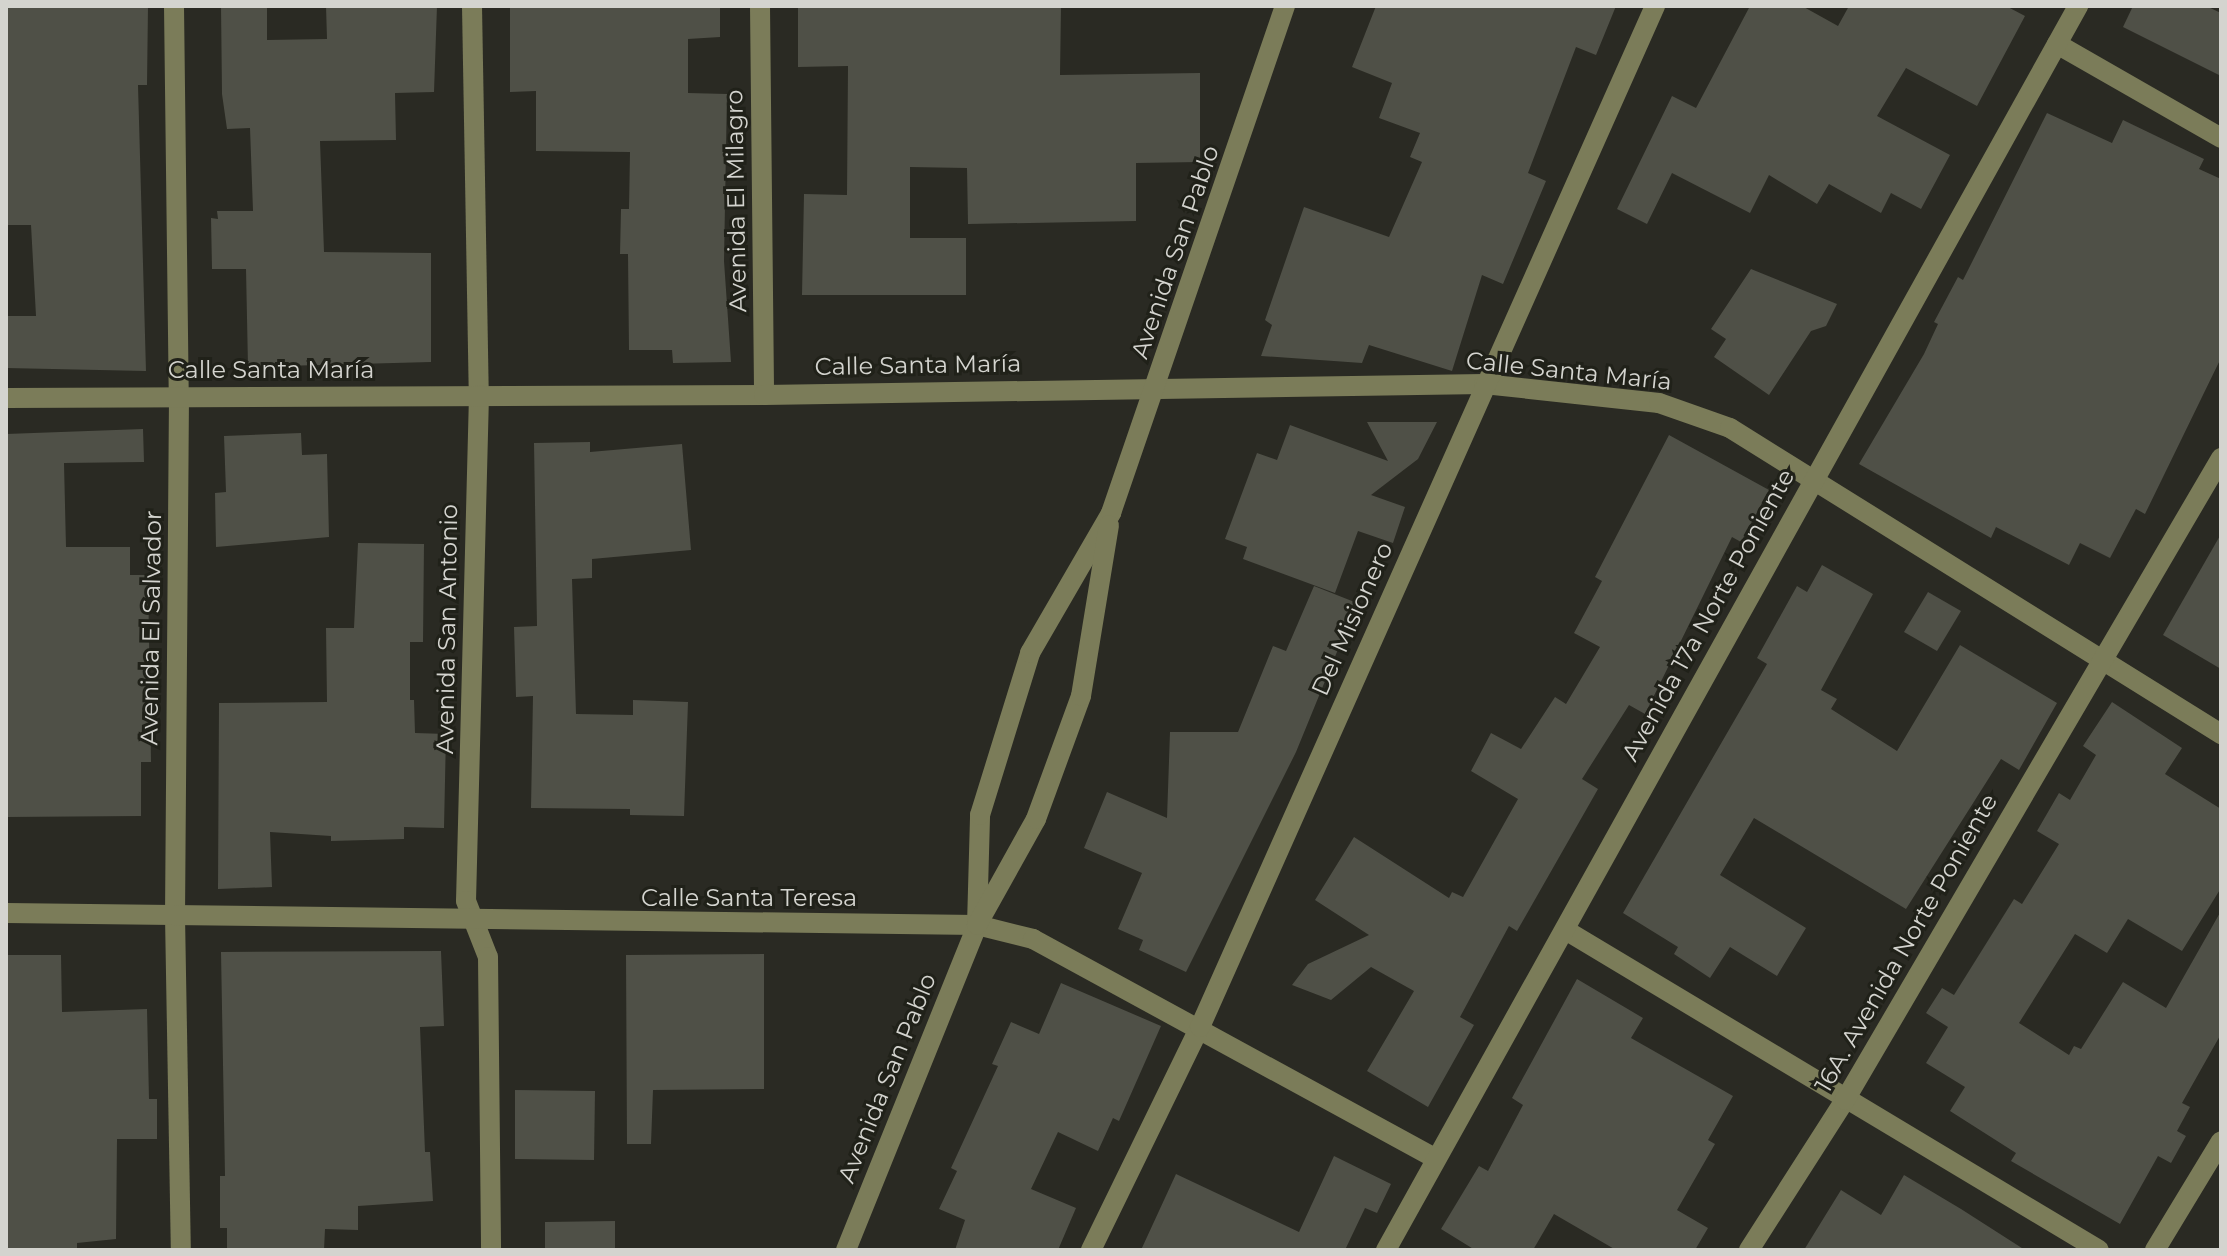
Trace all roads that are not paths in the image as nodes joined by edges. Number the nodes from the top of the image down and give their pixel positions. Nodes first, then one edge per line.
1 (174, 6) edge
2 (472, 6) edge
3 (760, 6) edge
4 (1285, 6) edge
5 (1655, 6) edge
6 (2078, 6) edge
7 (2057, 44) junction
8 (2221, 138) edge
9 (1484, 384) junction
10 (1157, 386) junction
11 (479, 395) junction
12 (764, 395) junction
13 (179, 396) junction
14 (6, 398) edge
15 (2221, 458) edge
16 (1812, 478) junction
17 (1111, 513) junction
18 (2102, 660) junction
19 (2221, 734) edge
20 (6, 913) edge
21 (175, 916) junction
22 (474, 922) junction
23 (977, 925) junction
24 (1567, 931) junction
25 (1200, 1027) junction
26 (1845, 1100) junction
27 (2221, 1141) edge
28 (1434, 1158) junction
29 (181, 1250) edge
30 (491, 1250) edge
31 (846, 1250) edge
32 (1091, 1250) edge
33 (1386, 1250) edge
34 (1749, 1250) edge
35 (2099, 1250) edge
36 (2155, 1250) edge

1 - 13 street, Avenida El Salvador
2 - 11 street, Avenida San Antonio
3 - 12 street, Avenida El Milagro
4 - 10 street, Avenida San Pablo
5 - 9 street, Del Misionero
6 - 7 street, Avenida 17a Norte Poniente
7 - 8 street
7 - 16 street, Avenida 17a Norte Poniente
9 - 10 street, Calle Santa María
9 - 16 street, Calle Santa María
9 - 25 street, Del Misionero
10 - 12 street, Calle Santa María
10 - 17 street, Avenida San Pablo
11 - 12 street, Calle Santa María
11 - 13 street, Calle Santa María
11 - 22 street, Avenida San Antonio
13 - 14 street, Calle Santa María
13 - 21 street, Avenida El Salvador
15 - 18 street, 16A. Avenida Norte Poniente
16 - 18 street, Calle Santa María
16 - 24 street, Avenida 17a Norte Poniente
17 - 23 street, Avenida San Pablo
17 - 23 street, Avenida San Pablo
18 - 19 street, Calle Santa María
18 - 26 street, 16A. Avenida Norte Poniente
20 - 21 street, Calle Santa Teresa
21 - 22 street, Calle Santa Teresa
21 - 29 street, Avenida El Salvador
22 - 23 street, Calle Santa Teresa
22 - 30 street, Avenida San Antonio
23 - 25 street, Calle Santa Teresa
23 - 31 street, Avenida San Pablo
24 - 26 street
24 - 28 street, Avenida 17a Norte Poniente
25 - 28 street, Calle Santa Teresa
25 - 32 street, Del Misionero
26 - 34 street, 16A. Avenida Norte Poniente
26 - 35 street
27 - 36 street
28 - 33 street, Avenida 17a Norte Poniente

